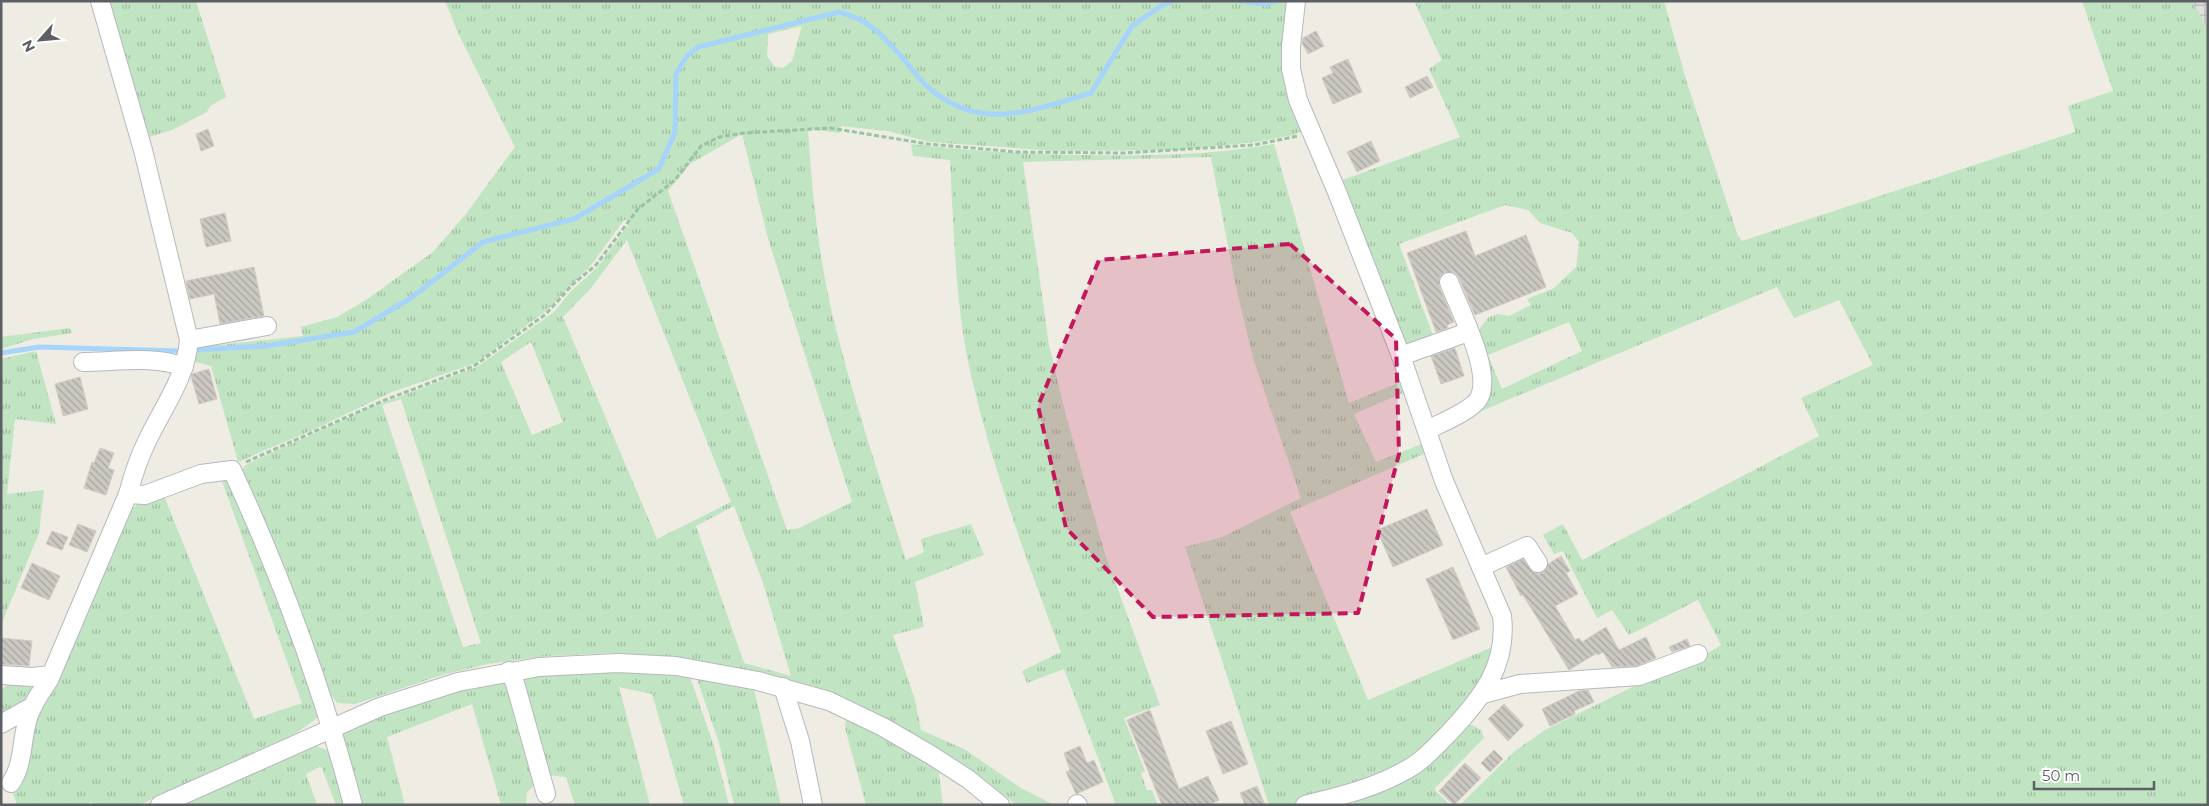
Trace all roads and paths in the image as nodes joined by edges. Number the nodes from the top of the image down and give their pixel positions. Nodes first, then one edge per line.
1 (100, 1) edge
2 (1296, 2) edge
3 (1310, 133) junction
4 (1449, 282) dead end
5 (267, 326) dead end
6 (1468, 332) junction
7 (187, 352) junction
8 (1401, 356) junction
9 (83, 362) dead end
10 (1427, 430) junction
11 (232, 470) junction
12 (128, 494) junction
13 (1538, 563) dead end
14 (1481, 567) junction
15 (1698, 654) dead end
16 (509, 672) junction
17 (1, 675) edge
18 (52, 675) junction
19 (783, 687) junction
20 (1483, 694) junction
21 (33, 706) junction
22 (1, 724) edge
23 (333, 729) junction
24 (11, 783) dead end
25 (546, 794) dead end
26 (160, 805) edge
27 (353, 805) edge
28 (813, 805) edge
29 (1000, 805) edge
30 (1306, 805) edge

1 - 7 street
2 - 3 street
3 - 8 street
3 - 11 path
4 - 6 street
5 - 7 street
6 - 8 street
6 - 10 street
7 - 9 street
7 - 12 street
8 - 10 street
10 - 14 street
11 - 12 street
11 - 23 street
12 - 18 street
13 - 14 street
14 - 20 street
15 - 20 street
16 - 19 street
16 - 23 street
16 - 25 street
17 - 18 street
18 - 21 street
19 - 28 street
19 - 29 street
20 - 30 street
21 - 22 street
21 - 24 street
23 - 26 street
23 - 27 street

